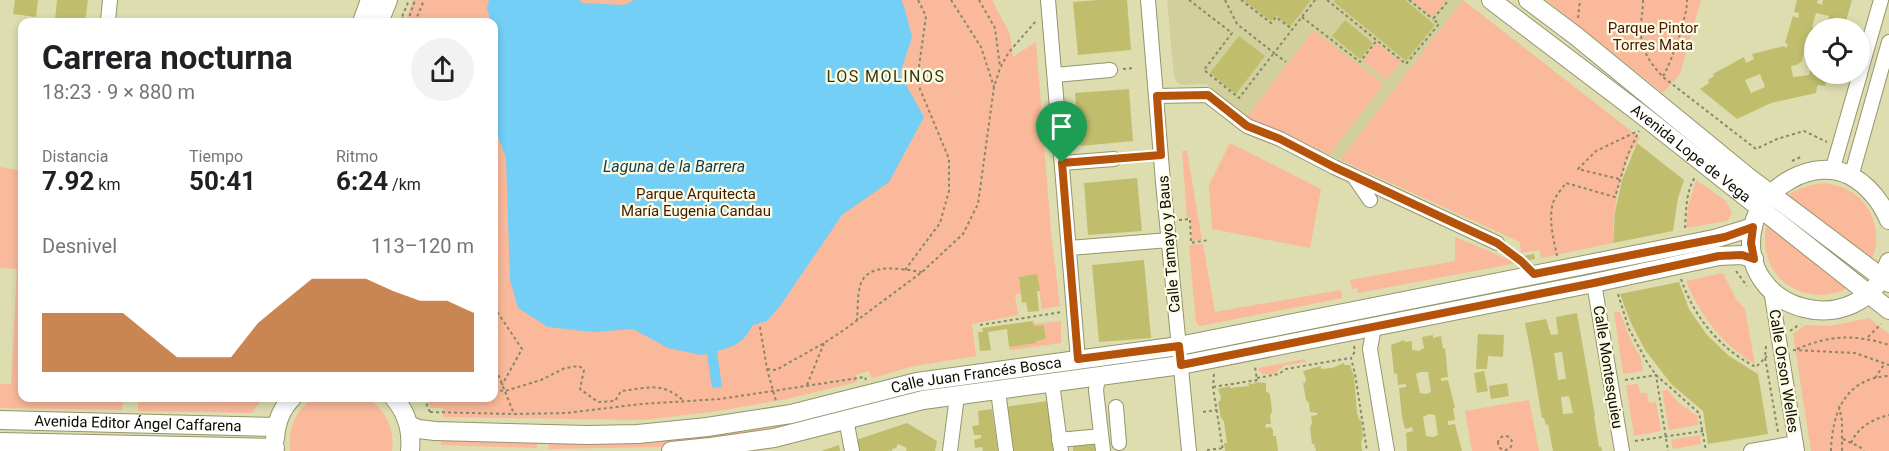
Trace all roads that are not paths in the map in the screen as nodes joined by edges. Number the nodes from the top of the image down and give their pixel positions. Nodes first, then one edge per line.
1 (110, 0) edge
2 (370, 0) edge
3 (388, 0) edge
4 (1148, 0) edge
5 (1491, 0) edge
6 (1528, 0) edge
7 (1881, 0) edge
8 (1048, 3) edge
9 (108, 18) edge
10 (363, 18) edge
11 (381, 18) edge
12 (1870, 38) edge
13 (1889, 42) edge
14 (1114, 70) road end
15 (1055, 75) junction
16 (1857, 84) edge
17 (1157, 96) junction
18 (1114, 159) road end
19 (1062, 163) junction
20 (1832, 171) junction
21 (1354, 176) junction
22 (1851, 177) junction
23 (1771, 193) junction
24 (1371, 200) dead end
25 (1760, 208) junction
26 (1889, 220) edge
27 (1753, 227) junction
28 (1169, 240) junction
29 (1497, 243) road end
30 (1069, 248) junction
31 (1754, 259) junction
32 (1887, 275) edge
33 (1594, 283) junction
34 (1771, 290) junction
35 (1869, 294) junction
36 (1885, 317) edge
37 (1374, 327) junction
38 (1179, 346) junction
39 (1078, 359) junction
40 (1181, 365) junction
41 (1098, 378) junction
42 (1052, 384) junction
43 (998, 390) junction
44 (957, 396) junction
45 (288, 402) edge
46 (398, 402) edge
47 (846, 419) junction
48 (0, 420) edge
49 (409, 425) junction
50 (276, 427) junction
51 (1100, 429) junction
52 (0, 442) edge
53 (1119, 443) dead end
54 (775, 444) edge
55 (1060, 446) edge
56 (94, 447) edge
57 (1796, 447) edge
58 (276, 450) edge
59 (410, 451) edge
60 (671, 451) edge
61 (852, 451) edge
62 (950, 451) edge
63 (1006, 451) edge
64 (1103, 451) edge
65 (1189, 451) edge
66 (1387, 451) edge
67 (1622, 451) edge
68 (1751, 451) edge

1 - 9 street
2 - 10 main road
3 - 11 main road
4 - 17 street, Calle Tamayo y Baus
5 - 25 main road, Avenida Lope de Vega
6 - 23 main road, Avenida Lope de Vega
7 - 12 street
8 - 15 street
13 - 22 street
14 - 15 street
15 - 19 street
16 - 20 street
17 - 21 street
17 - 28 street, Calle Tamayo y Baus
18 - 19 street
19 - 30 street
20 - 22 main road
20 - 23 main road
21 - 24 street
21 - 29 street
22 - 26 main road
23 - 25 main road
23 - 32 main road, Avenida Lope de Vega
25 - 27 main road
25 - 35 main road, Avenida Lope de Vega
27 - 31 main road
27 - 38 main road, Calle Juan Francés Bosca
28 - 30 street
28 - 38 street, Calle Tamayo y Baus
30 - 39 street
31 - 33 main road, Calle Juan Francés Bosca
31 - 34 main road
32 - 35 main road
33 - 37 main road, Calle Juan Francés Bosca
33 - 67 street, Calle Montesquieu
34 - 35 main road
34 - 57 street, Calle Orson Welles
35 - 36 main road, Avenida Lope de Vega
37 - 40 main road, Calle Juan Francés Bosca
37 - 66 street
38 - 39 main road, Calle Juan Francés Bosca
38 - 40 street, Calle Tamayo y Baus
39 - 49 main road, Calle Juan Francés Bosca
40 - 41 main road, Calle Juan Francés Bosca
40 - 65 street, Calle Tamayo y Baus
41 - 42 main road, Calle Juan Francés Bosca
41 - 51 street
42 - 43 main road, Calle Juan Francés Bosca
42 - 55 street
43 - 44 main road, Calle Juan Francés Bosca
43 - 63 street
44 - 47 main road, Calle Juan Francés Bosca
44 - 62 street
45 - 50 main road
46 - 49 main road
47 - 54 main road, Calle Juan Francés Bosca
47 - 61 street
48 - 50 main road, Avenida Editor Ángel Caffarena
49 - 59 main road
50 - 58 main road
51 - 53 street
51 - 55 street
51 - 64 street
52 - 56 main road, Avenida Editor Ángel Caffarena
54 - 60 main road, Calle Juan Francés Bosca
56 - 58 main road, Avenida Editor Ángel Caffarena
57 - 68 street

